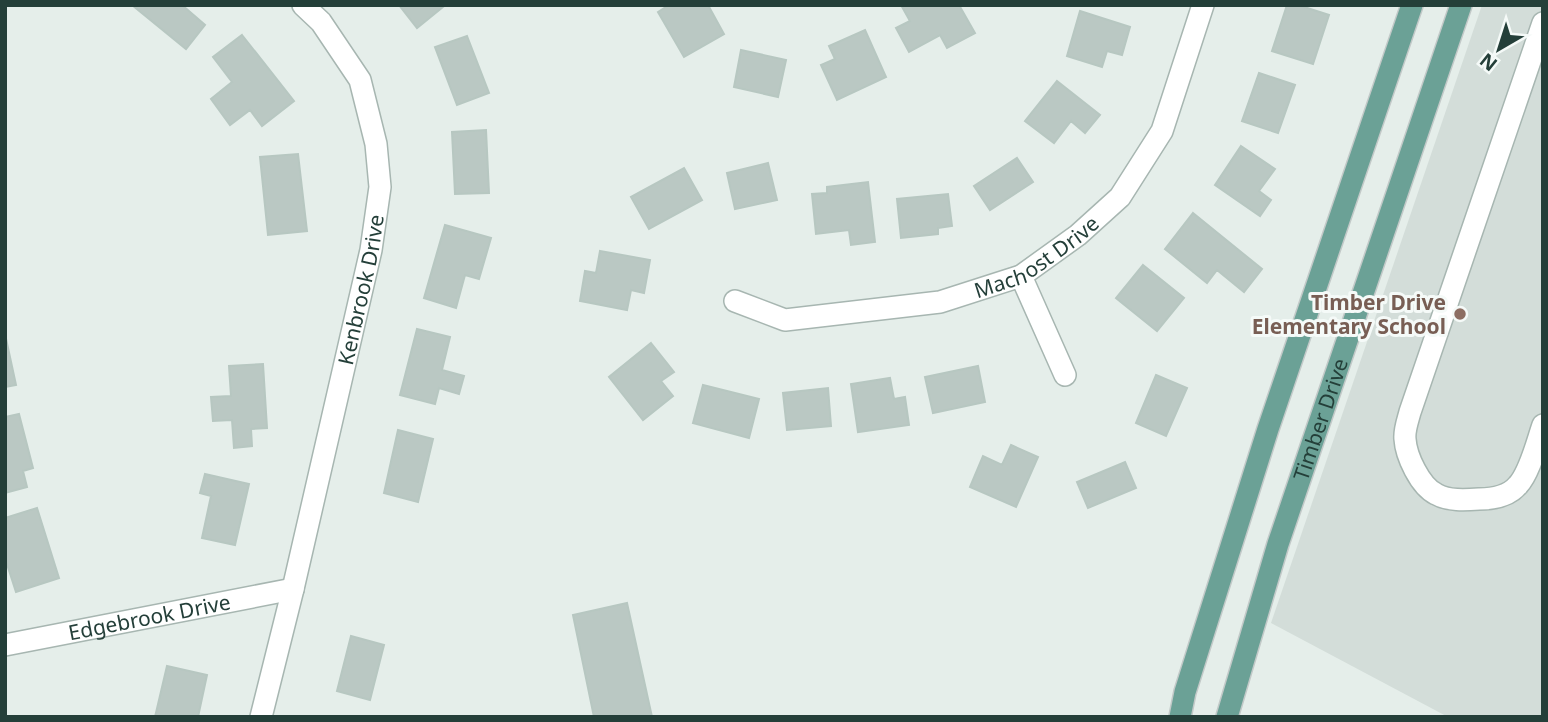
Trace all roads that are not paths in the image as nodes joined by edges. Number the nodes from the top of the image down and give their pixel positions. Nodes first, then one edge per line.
1 (303, 5) edge
2 (1203, 5) edge
3 (1412, 5) edge
4 (1461, 5) edge
5 (1543, 23) edge
6 (1021, 276) junction
7 (735, 301) dead end
8 (1065, 375) dead end
9 (1543, 425) edge
10 (1537, 462) edge
11 (293, 589) junction
12 (5, 645) edge
13 (261, 717) edge
14 (1180, 717) edge
15 (1227, 717) edge

1 - 11 street, Kenbrook Drive
2 - 6 street, Machost Drive
3 - 14 main road
4 - 15 main road, Timber Drive
5 - 10 street
6 - 7 street, Machost Drive
6 - 8 street
9 - 10 street
11 - 12 street, Edgebrook Drive
11 - 13 street, Kenbrook Drive

